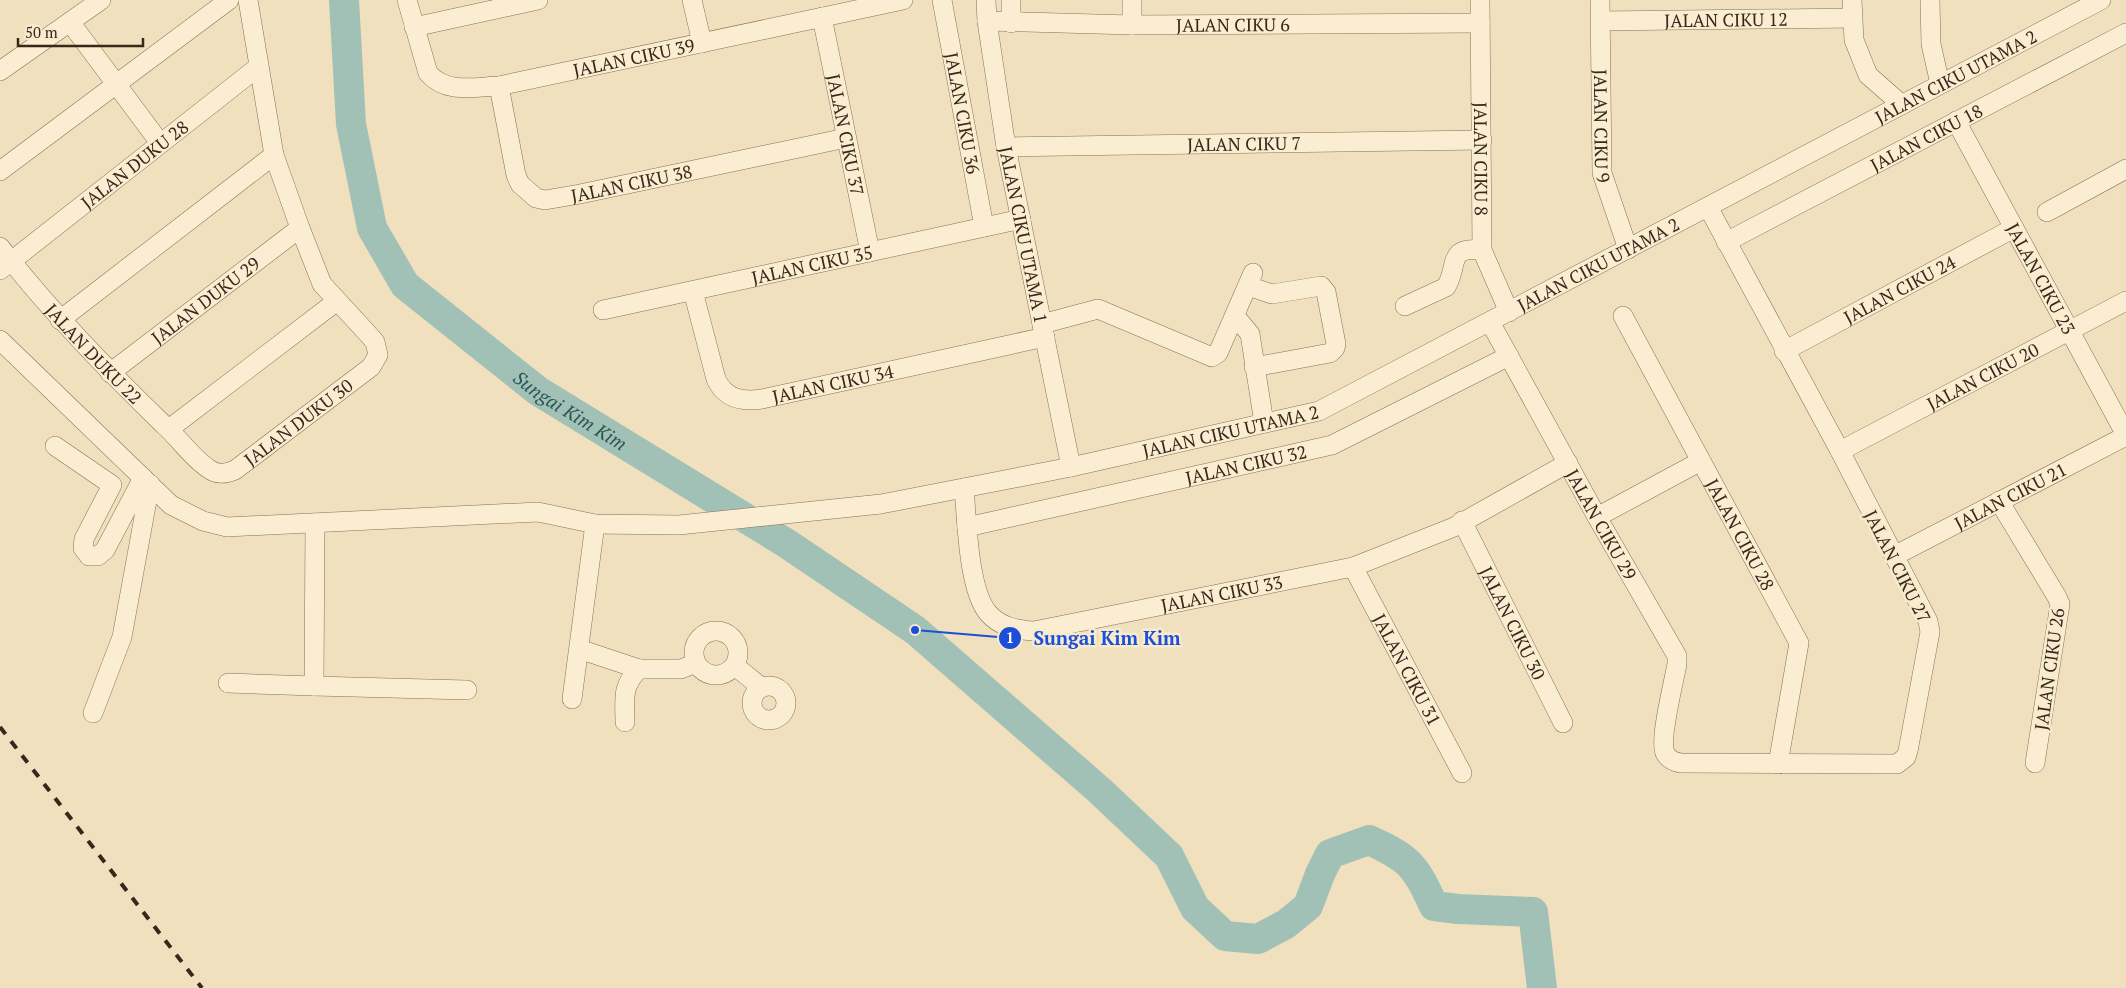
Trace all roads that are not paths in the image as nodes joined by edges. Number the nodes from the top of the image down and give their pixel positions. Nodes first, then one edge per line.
1 (229, 0) edge
2 (248, 0) edge
3 (407, 0) edge
4 (538, 0) edge
5 (692, 0) edge
6 (903, 0) edge
7 (942, 0) edge
8 (986, 0) edge
9 (1011, 0) edge
10 (1132, 0) edge
11 (1480, 0) edge
12 (1600, 0) edge
13 (1930, 0) edge
14 (2101, 0) edge
15 (95, 2) edge
16 (2081, 5) edge
17 (1852, 9) edge
18 (822, 17) junction
19 (1601, 20) junction
20 (987, 21) junction
21 (70, 22) junction
22 (1011, 23) junction
23 (1480, 23) junction
24 (1132, 25) junction
25 (414, 27) junction
26 (2126, 33) edge
27 (702, 43) junction
28 (258, 67) junction
29 (0, 71) edge
30 (116, 84) junction
31 (1940, 84) junction
32 (499, 86) junction
33 (1902, 105) junction
34 (1956, 121) junction
35 (846, 138) junction
36 (1482, 140) junction
37 (160, 144) junction
38 (1006, 146) junction
39 (274, 155) junction
40 (2126, 169) edge
41 (0, 171) edge
42 (1708, 207) junction
43 (2047, 212) dead end
44 (1021, 219) junction
45 (984, 227) junction
46 (300, 228) junction
47 (2014, 228) junction
48 (1726, 242) junction
49 (1628, 249) junction
50 (1482, 250) junction
51 (870, 252) junction
52 (4, 259) edge
53 (693, 291) junction
54 (337, 301) junction
55 (2126, 301) edge
56 (1405, 306) dead end
57 (603, 310) dead end
58 (1509, 312) junction
59 (1236, 316) junction
60 (1623, 316) dead end
61 (60, 320) junction
62 (1490, 322) junction
63 (1044, 331) junction
64 (2070, 331) junction
65 (0, 340) edge
66 (1784, 351) junction
67 (1509, 356) junction
68 (1254, 367) junction
69 (110, 373) junction
70 (1264, 423) junction
71 (169, 428) junction
72 (2126, 435) edge
73 (56, 446) dead end
74 (1840, 451) junction
75 (194, 455) joint
76 (1701, 461) junction
77 (1568, 463) junction
78 (1071, 467) junction
79 (146, 481) junction
80 (112, 485) junction
81 (964, 488) junction
82 (131, 500) junction
83 (1999, 502) junction
84 (1597, 517) junction
85 (1462, 522) junction
86 (315, 523) junction
87 (595, 524) junction
88 (967, 527) junction
89 (1894, 556) junction
90 (1353, 567) junction
91 (579, 649) junction
92 (696, 663) junction
93 (735, 666) junction
94 (639, 669) junction
95 (228, 683) dead end
96 (314, 686) junction
97 (761, 687) dead end
98 (467, 690) dead end
99 (572, 699) dead end
100 (93, 713) dead end
101 (625, 722) dead end
102 (1563, 723) dead end
103 (1664, 736) joint
104 (2035, 763) dead end
105 (1778, 764) junction
106 (1462, 774) dead end

1 - 30 street
2 - 28 street
3 - 25 street
4 - 25 street
5 - 27 street
6 - 18 street, JALAN CIKU 39
7 - 45 street, JALAN CIKU 36
8 - 20 street, JALAN CIKU UTAMA 1
9 - 22 street
10 - 24 street
11 - 23 street, JALAN CIKU 8
12 - 19 street, JALAN CIKU 9
13 - 31 street
14 - 16 street, JALAN CIKU UTAMA 2
15 - 21 street
16 - 31 street, JALAN CIKU UTAMA 2
17 - 19 street, JALAN CIKU 12
17 - 33 street
18 - 27 street, JALAN CIKU 39
18 - 35 street, JALAN CIKU 37
19 - 49 street, JALAN CIKU 9
20 - 22 street, JALAN CIKU 6
20 - 38 street, JALAN CIKU UTAMA 1
21 - 29 street
21 - 30 street
22 - 24 street, JALAN CIKU 6
23 - 24 street, JALAN CIKU 6
23 - 36 street, JALAN CIKU 8
25 - 32 street, JALAN CIKU 39
26 - 34 street, JALAN CIKU 18
27 - 32 street, JALAN CIKU 39
28 - 37 street, JALAN DUKU 28
28 - 39 street
30 - 37 street
30 - 41 street
31 - 33 street, JALAN CIKU UTAMA 2
32 - 35 street, JALAN CIKU 38
33 - 42 street, JALAN CIKU UTAMA 2
34 - 47 street, JALAN CIKU 23
34 - 48 street, JALAN CIKU 18
35 - 51 street, JALAN CIKU 37
36 - 38 street, JALAN CIKU 7
36 - 50 street, JALAN CIKU 8
37 - 52 street, JALAN DUKU 28
38 - 44 street, JALAN CIKU UTAMA 1
39 - 46 street
39 - 61 street
40 - 43 street
42 - 48 street, JALAN CIKU 27
42 - 49 street, JALAN CIKU UTAMA 2
44 - 45 street, JALAN CIKU 35
44 - 63 street, JALAN CIKU UTAMA 1
45 - 51 street, JALAN CIKU 35
46 - 54 street
46 - 69 street, JALAN DUKU 29
47 - 64 street, JALAN CIKU 23
47 - 66 street, JALAN CIKU 24
48 - 66 street, JALAN CIKU 27
49 - 58 street, JALAN CIKU UTAMA 2
50 - 56 street
50 - 58 street, JALAN CIKU 8
51 - 53 street, JALAN CIKU 35
52 - 61 street, JALAN DUKU 22
53 - 57 street, JALAN CIKU 35
53 - 63 street, JALAN CIKU 34
54 - 71 street
54 - 75 street, JALAN DUKU 30
55 - 64 street, JALAN CIKU 20
58 - 62 street, JALAN CIKU UTAMA 2
59 - 63 street, JALAN CIKU 34
59 - 68 street
59 - 68 street
60 - 76 street, JALAN CIKU 28
61 - 69 street, JALAN DUKU 22
62 - 67 street, JALAN CIKU 29
62 - 70 street, JALAN CIKU UTAMA 2
63 - 78 street, JALAN CIKU UTAMA 1
64 - 72 street, JALAN CIKU 23
64 - 74 street, JALAN CIKU 20
65 - 79 street, JALAN CIKU UTAMA 2
66 - 74 street, JALAN CIKU 27
67 - 77 street, JALAN CIKU 29
67 - 88 street, JALAN CIKU 32
68 - 70 street
69 - 71 street, JALAN DUKU 22
70 - 78 street, JALAN CIKU UTAMA 2
71 - 75 street, JALAN DUKU 22
72 - 83 street, JALAN CIKU 21
73 - 80 street
74 - 89 street, JALAN CIKU 27
76 - 84 street
76 - 105 street, JALAN CIKU 28
77 - 84 street, JALAN CIKU 29
77 - 85 street, JALAN CIKU 33
78 - 81 street, JALAN CIKU UTAMA 2
79 - 82 street
79 - 86 street, JALAN CIKU UTAMA 2
79 - 100 street
80 - 82 street
80 - 82 street
81 - 87 street, JALAN CIKU UTAMA 2
81 - 88 street, JALAN CIKU 33
83 - 89 street, JALAN CIKU 21
83 - 104 street, JALAN CIKU 26
84 - 103 street, JALAN CIKU 29
85 - 90 street, JALAN CIKU 33
85 - 102 street, JALAN CIKU 30
86 - 87 street, JALAN CIKU UTAMA 2
86 - 96 street
87 - 91 street
88 - 90 street, JALAN CIKU 33
89 - 105 street, JALAN CIKU 27
90 - 106 street, JALAN CIKU 31
91 - 94 street
91 - 99 street
92 - 93 street
92 - 93 street
92 - 94 street
93 - 97 street
94 - 101 street
95 - 96 street
96 - 98 street
103 - 105 street, JALAN CIKU 27

